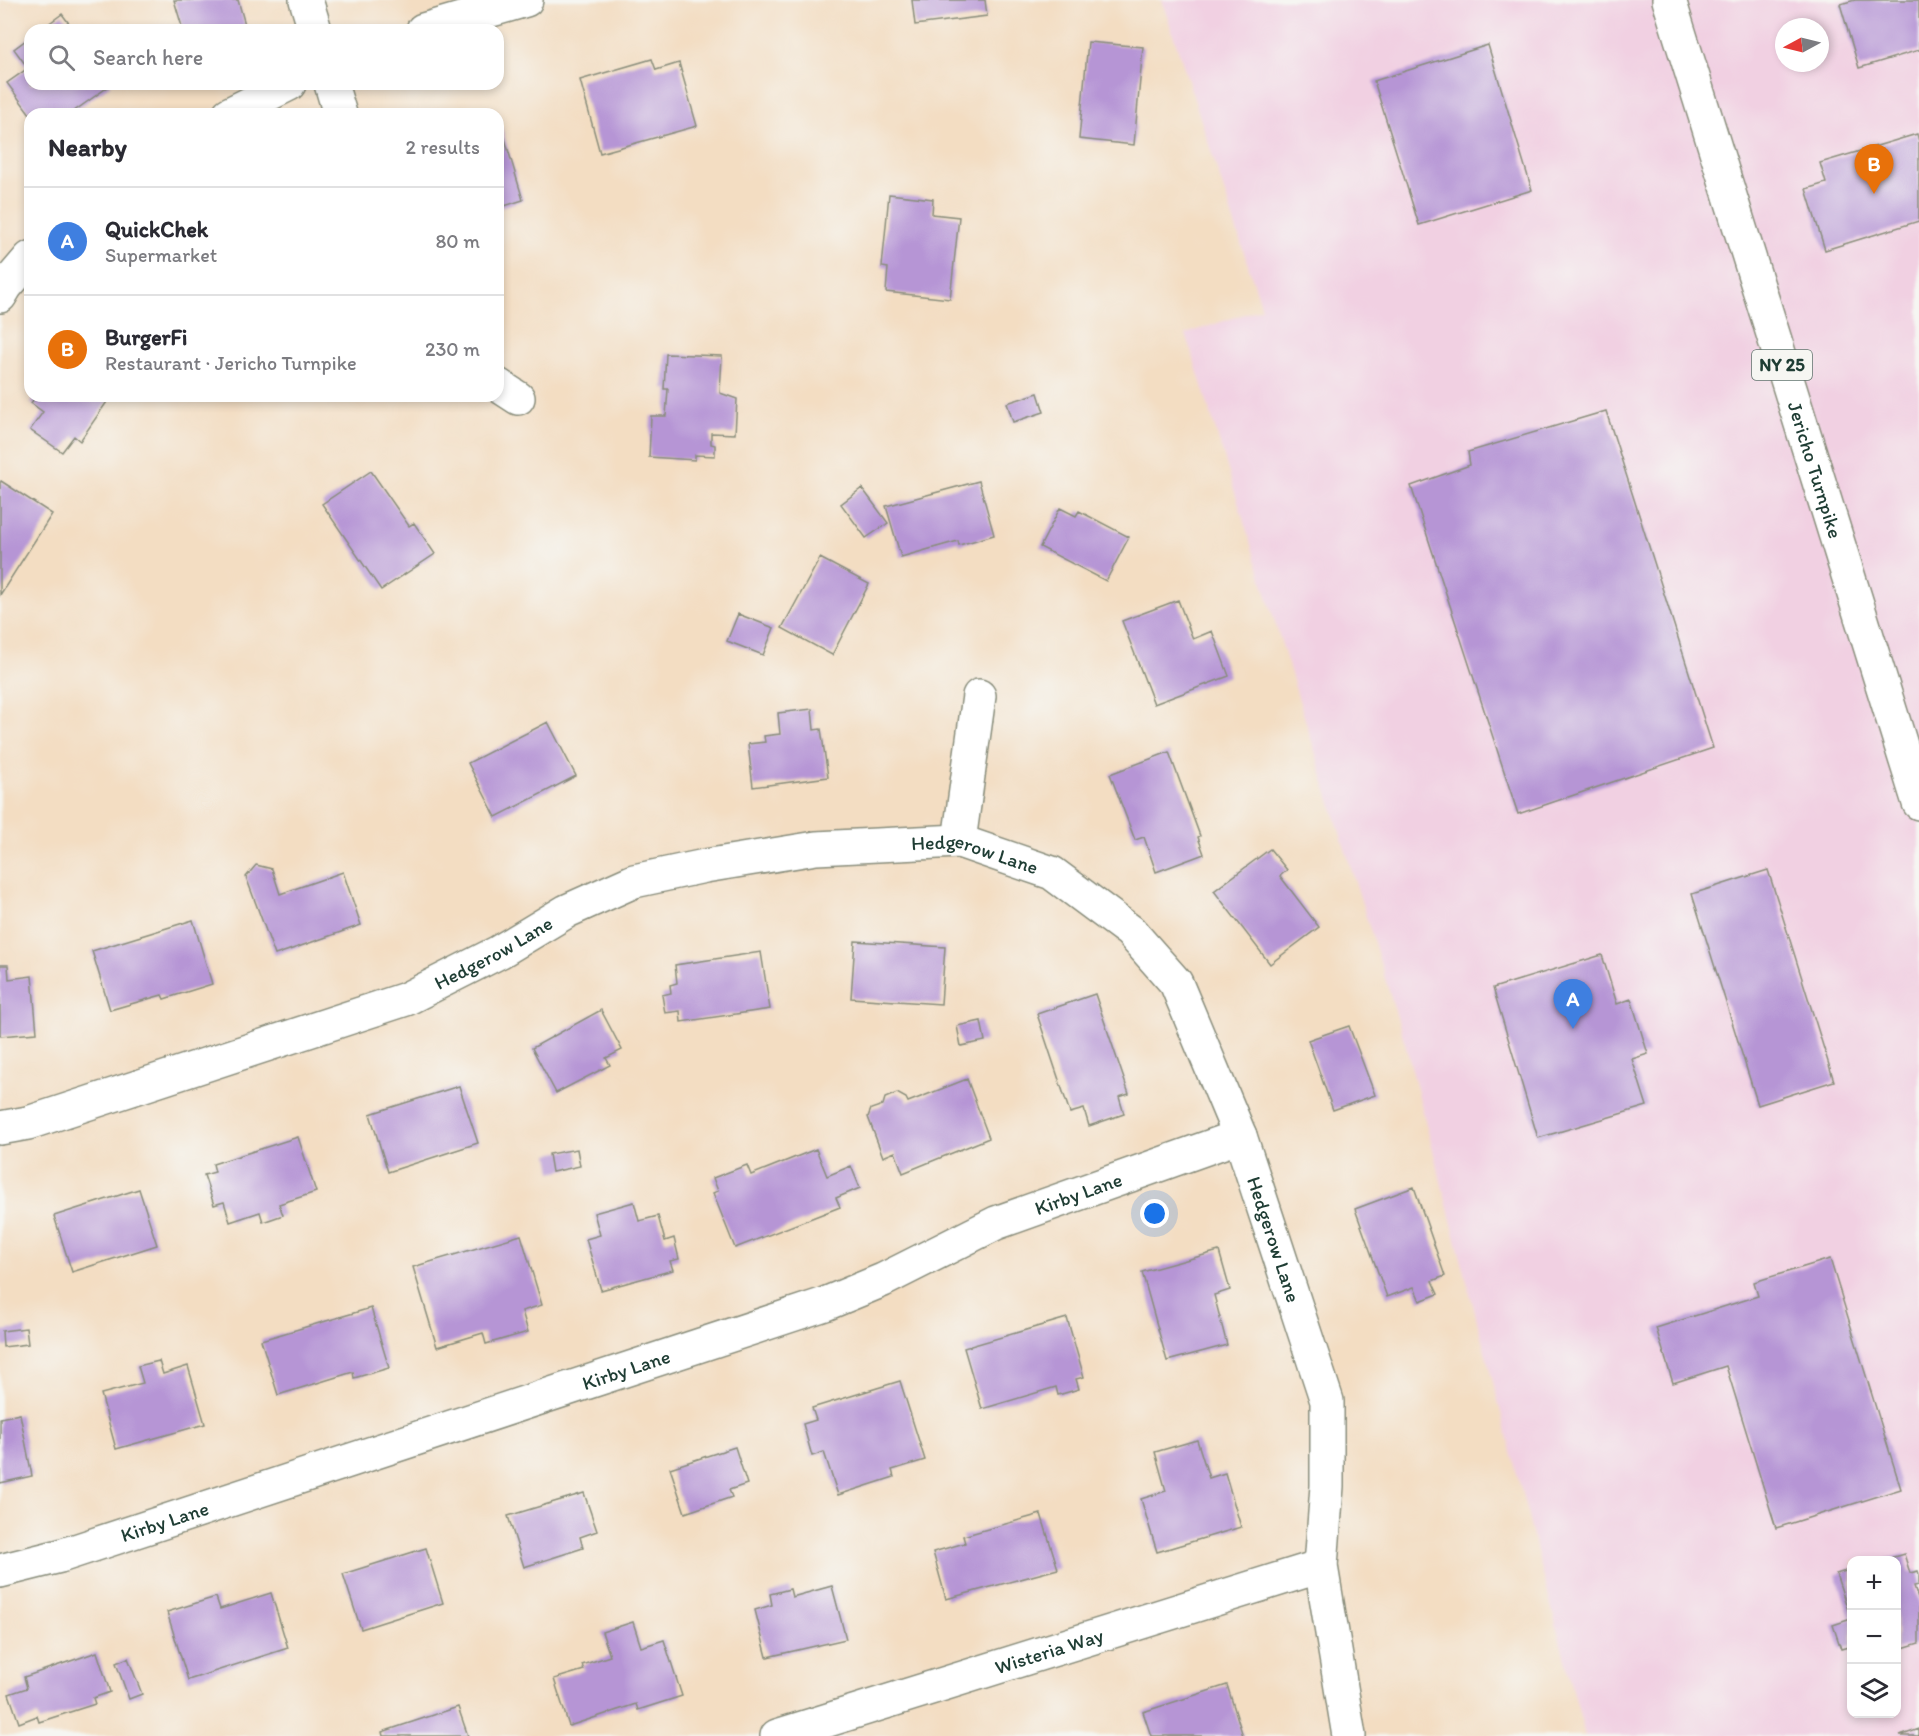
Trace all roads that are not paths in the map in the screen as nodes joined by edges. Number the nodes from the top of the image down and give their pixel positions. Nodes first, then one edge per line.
1 (306, 0) edge
2 (526, 0) edge
3 (1669, 0) edge
4 (313, 24) edge
5 (444, 24) edge
6 (277, 90) edge
7 (333, 90) edge
8 (241, 108) edge
9 (338, 108) edge
10 (24, 265) edge
11 (0, 296) edge
12 (979, 696) dead end
13 (1919, 803) edge
14 (959, 841) junction
15 (0, 1128) edge
16 (1240, 1136) junction
17 (1321, 1566) junction
18 (0, 1571) edge
19 (777, 1736) edge
20 (1349, 1736) edge

1 - 4 street
2 - 5 street
3 - 13 street, Jericho Turnpike / NY 25
6 - 8 street
7 - 9 street
10 - 11 street
12 - 14 street
14 - 15 street, Hedgerow Lane
14 - 16 street, Hedgerow Lane
16 - 17 street, Hedgerow Lane
16 - 18 street, Kirby Lane
17 - 19 street, Wisteria Way
17 - 20 street, Hedgerow Lane

